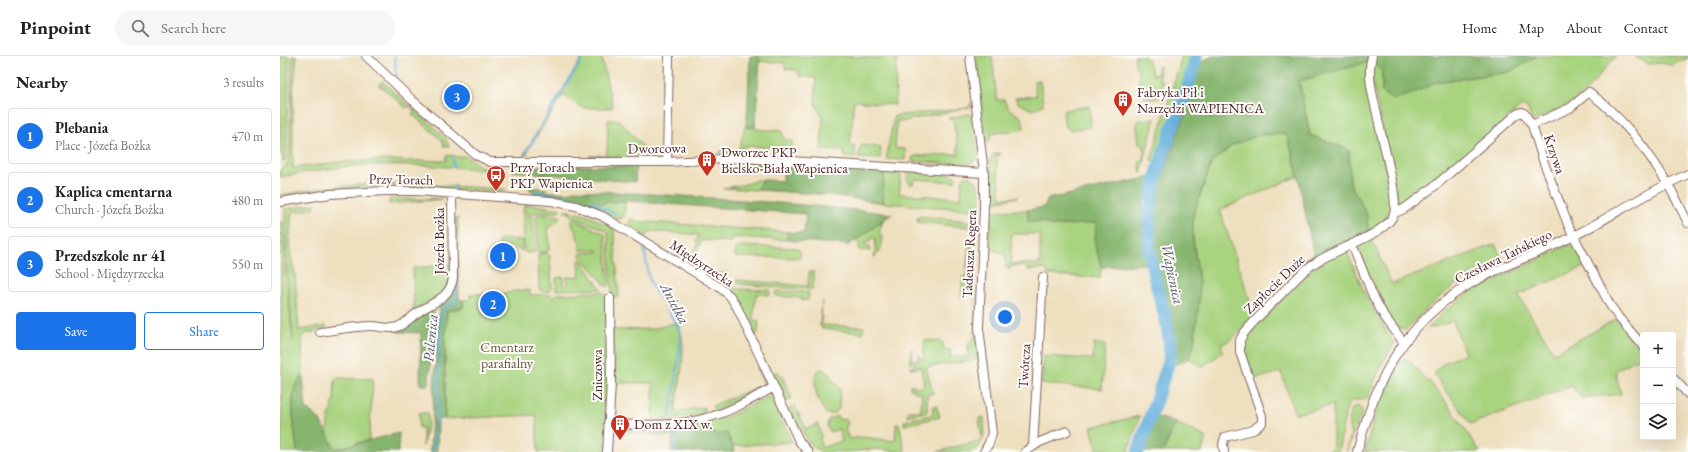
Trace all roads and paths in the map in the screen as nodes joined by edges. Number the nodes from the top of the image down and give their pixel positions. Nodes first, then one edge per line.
1 (366, 56) edge
2 (668, 56) edge
3 (970, 56) edge
4 (1372, 56) edge
5 (1532, 125) junction
6 (667, 162) junction
7 (984, 173) junction
8 (1688, 174) edge
9 (1667, 183) junction
10 (452, 194) junction
11 (521, 198) joint
12 (280, 202) edge
13 (1395, 213) junction
14 (1688, 223) edge
15 (1574, 236) junction
16 (1352, 244) junction
17 (1043, 277) dead end
18 (610, 298) dead end
19 (320, 332) dead end
20 (1640, 342) edge
21 (1404, 343) junction
22 (1676, 381) edge
23 (774, 387) junction
24 (1688, 394) edge
25 (608, 424) junction
26 (1067, 431) dead end
27 (1033, 446) junction
28 (986, 451) edge
29 (607, 452) edge
30 (808, 452) edge
31 (1025, 452) edge
32 (1224, 452) edge
33 (1357, 452) edge

1 - 6 street, Dworcowa
2 - 6 street
3 - 7 street, Tadeusza Regera
4 - 13 street
5 - 9 street
5 - 13 street, Krzywa
5 - 15 street, Krzywa
6 - 7 street, Dworcowa
7 - 28 street, Tadeusza Regera
8 - 9 street, Czesława Tańskiego
9 - 14 street
9 - 15 street, Czesława Tańskiego
10 - 11 street, Przy Torach
10 - 12 street, Przy Torach
10 - 19 street, Józefa Bożka
11 - 23 street, Międzyrzecka
13 - 16 street, Zapłocie Duże
15 - 20 street, Krzywa
15 - 21 street, Czesława Tańskiego
16 - 21 street
16 - 32 street, Zapłocie Duże
17 - 27 street, Twórcza
18 - 25 street, Zniczowa
21 - 33 street, Czesława Tańskiego
22 - 24 street
23 - 25 street
23 - 30 street, Międzyrzecka
25 - 29 street, Zniczowa
26 - 27 street
27 - 31 street

